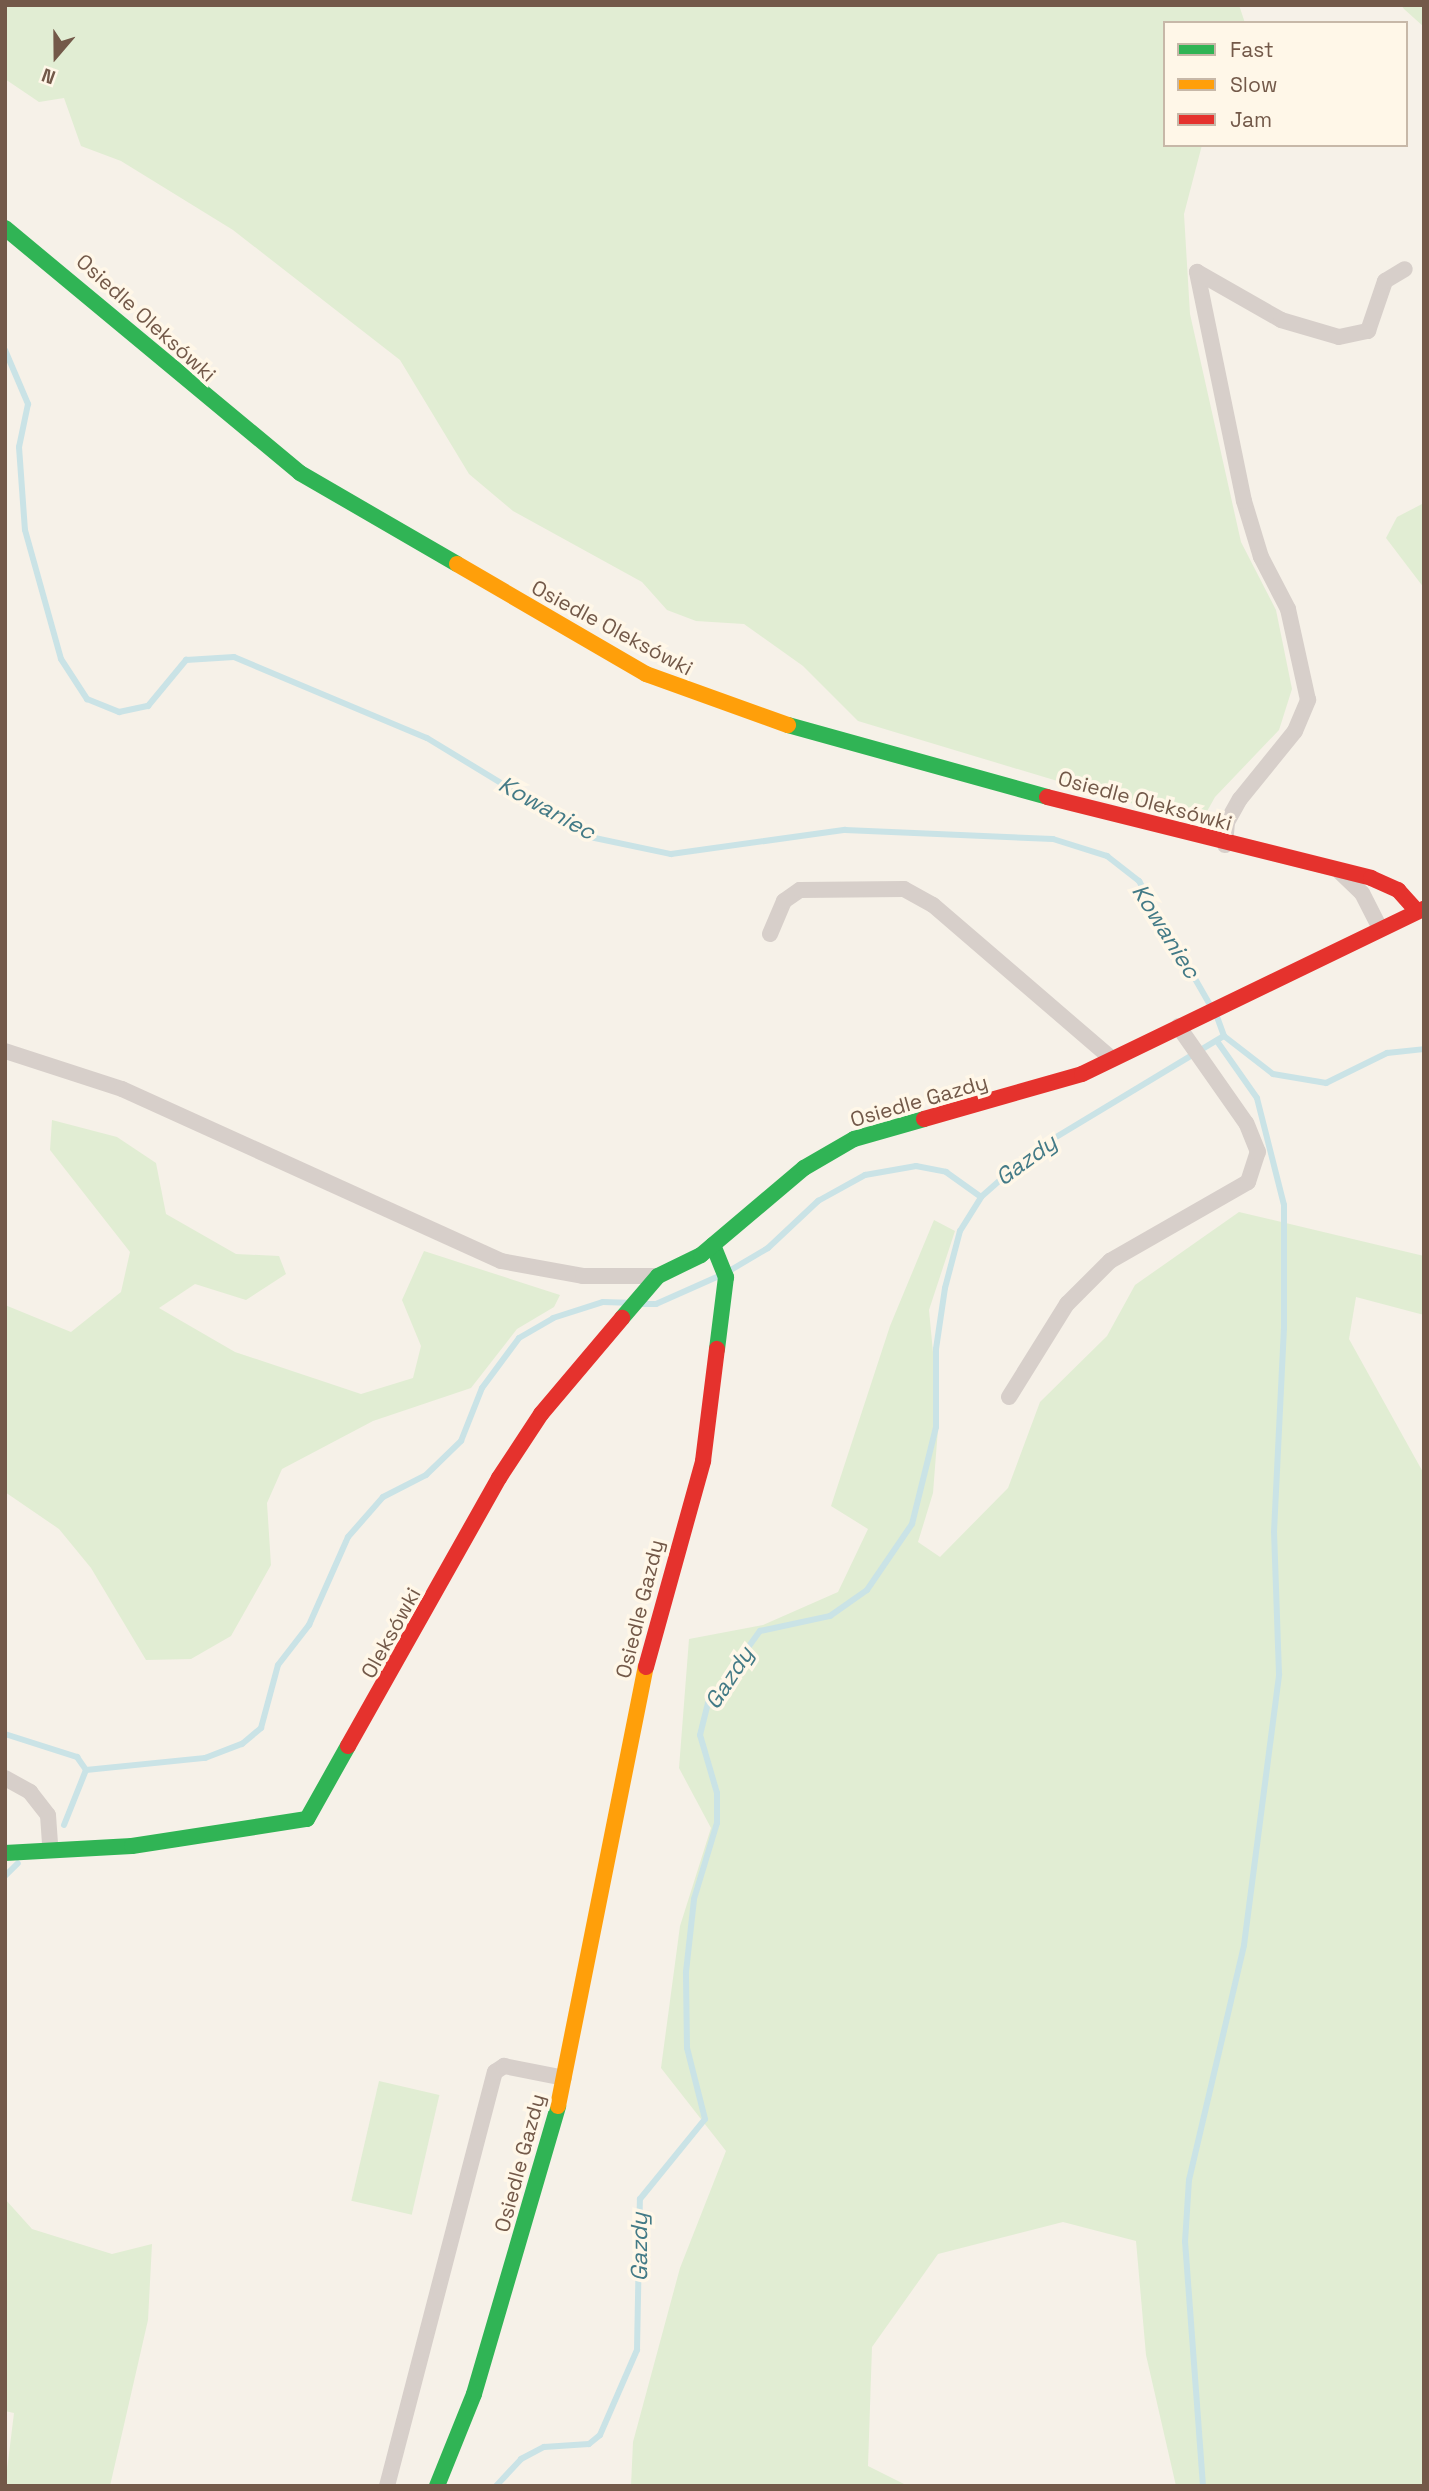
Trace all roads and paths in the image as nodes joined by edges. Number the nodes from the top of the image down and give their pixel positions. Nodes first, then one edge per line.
1 (5, 228) edge
2 (1405, 269) dead end
3 (1225, 845) junction
4 (1340, 873) junction
5 (1420, 910) edge
6 (1379, 927) junction
7 (770, 934) dead end
8 (1182, 1024) junction
9 (5, 1051) edge
10 (1112, 1059) junction
11 (716, 1250) junction
12 (658, 1276) junction
13 (1009, 1397) dead end
14 (5, 1778) edge
15 (50, 1847) junction
16 (5, 1853) edge
17 (564, 2078) junction
18 (387, 2486) edge
19 (437, 2486) edge

1 - 3 street, Osiedle Oleksówki
2 - 3 street
3 - 4 street, Osiedle Oleksówki
4 - 5 street, Osiedle Oleksówki
4 - 6 street
5 - 6 street
6 - 8 street
7 - 10 street
8 - 10 street, Osiedle Gazdy
8 - 13 street
9 - 12 street
10 - 11 street, Osiedle Gazdy
11 - 12 street, Oleksówki
11 - 17 street, Osiedle Gazdy
12 - 15 street, Oleksówki
14 - 15 street
15 - 16 street, Oleksówki
17 - 18 street
17 - 19 street, Osiedle Gazdy

